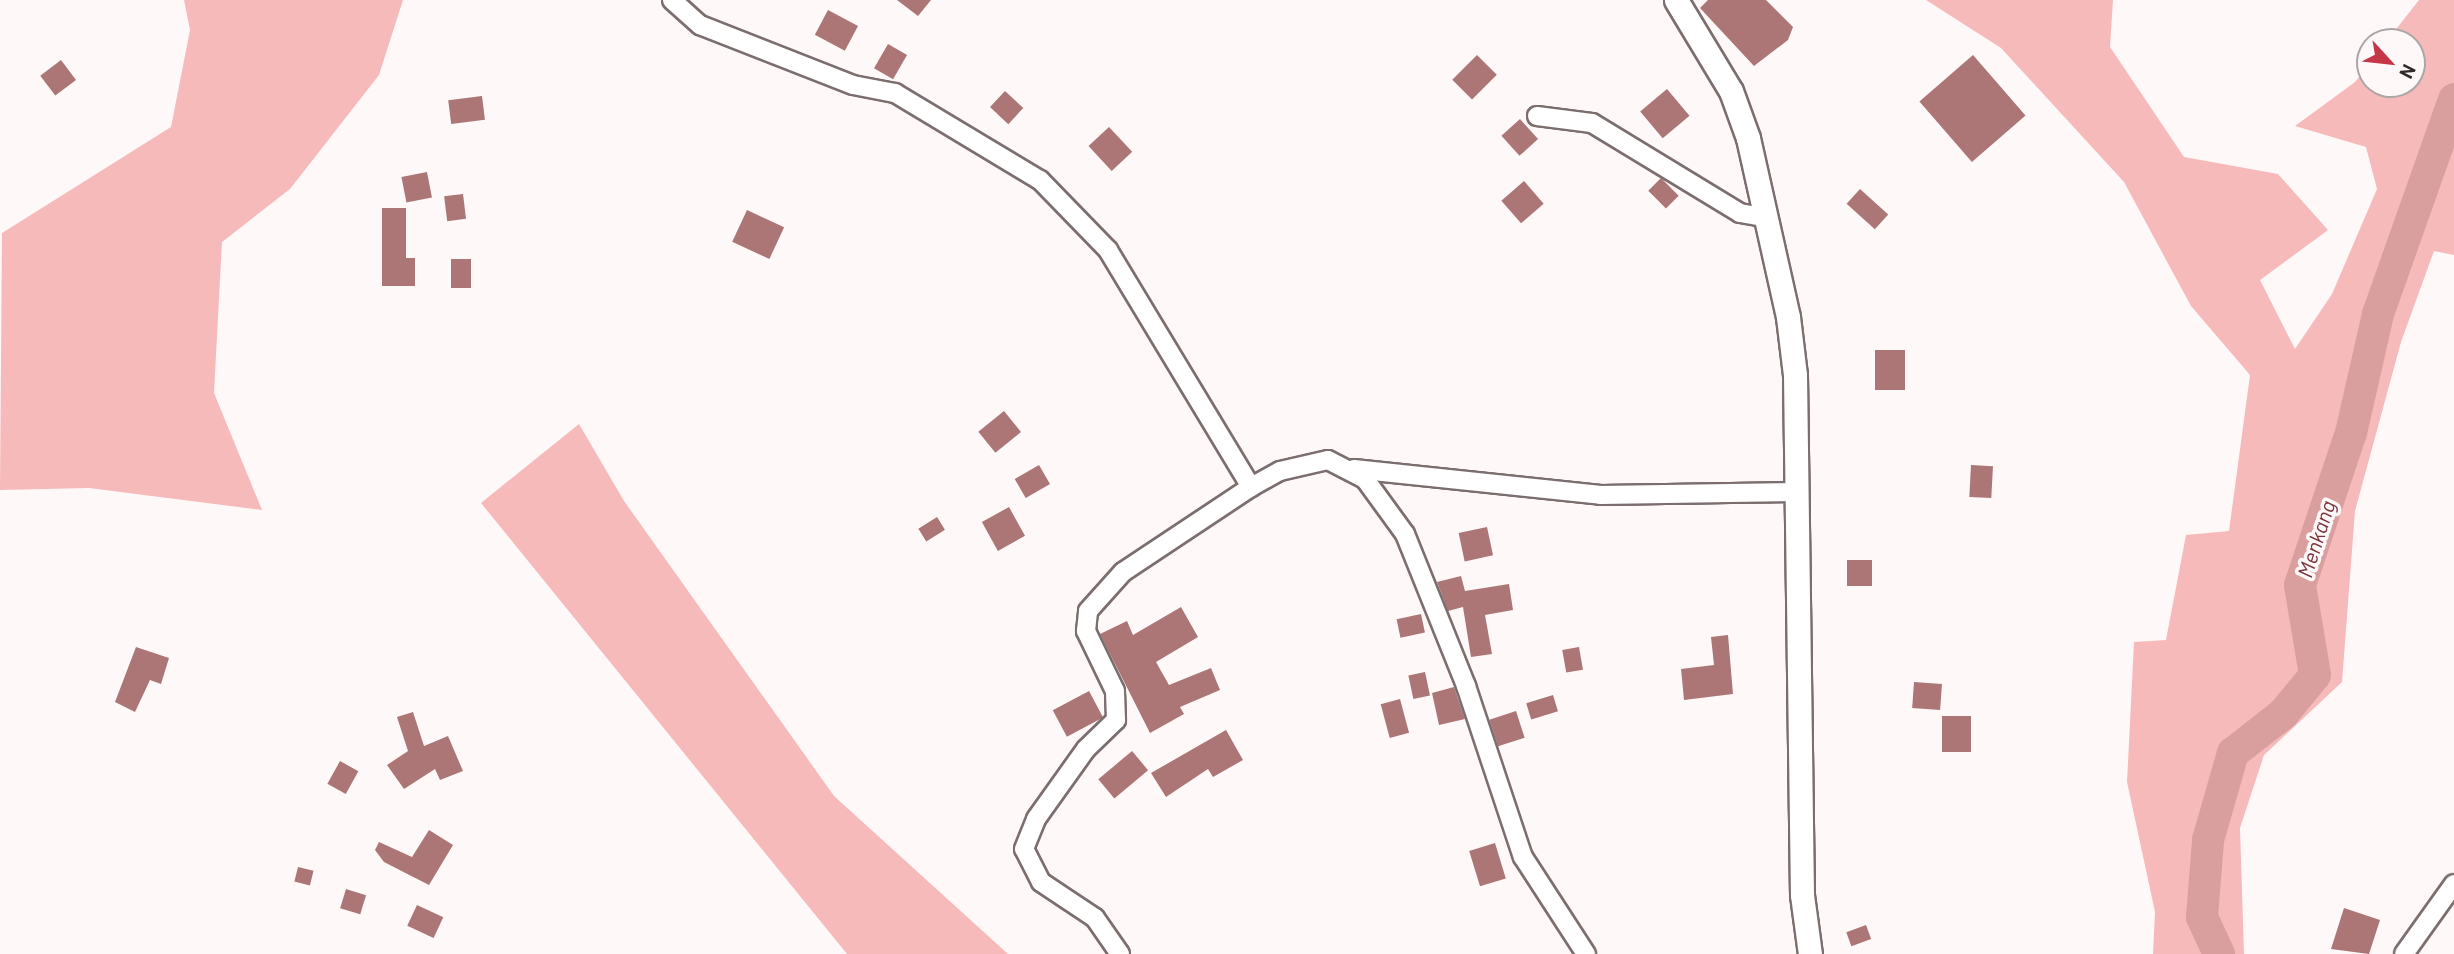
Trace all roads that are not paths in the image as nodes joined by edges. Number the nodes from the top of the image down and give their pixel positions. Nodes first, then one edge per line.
1 (671, 0) edge
2 (1676, 0) edge
3 (1537, 116) dead end
4 (1763, 216) junction
5 (1354, 469) junction
6 (1251, 487) junction
7 (1795, 492) junction
8 (2454, 884) edge
9 (1120, 954) edge
10 (1586, 954) edge
11 (1810, 954) edge
12 (2404, 954) edge

1 - 6 street
2 - 4 street
3 - 4 street
4 - 7 street
5 - 6 street
5 - 7 street
5 - 10 street
6 - 9 street
7 - 11 street
8 - 12 street

